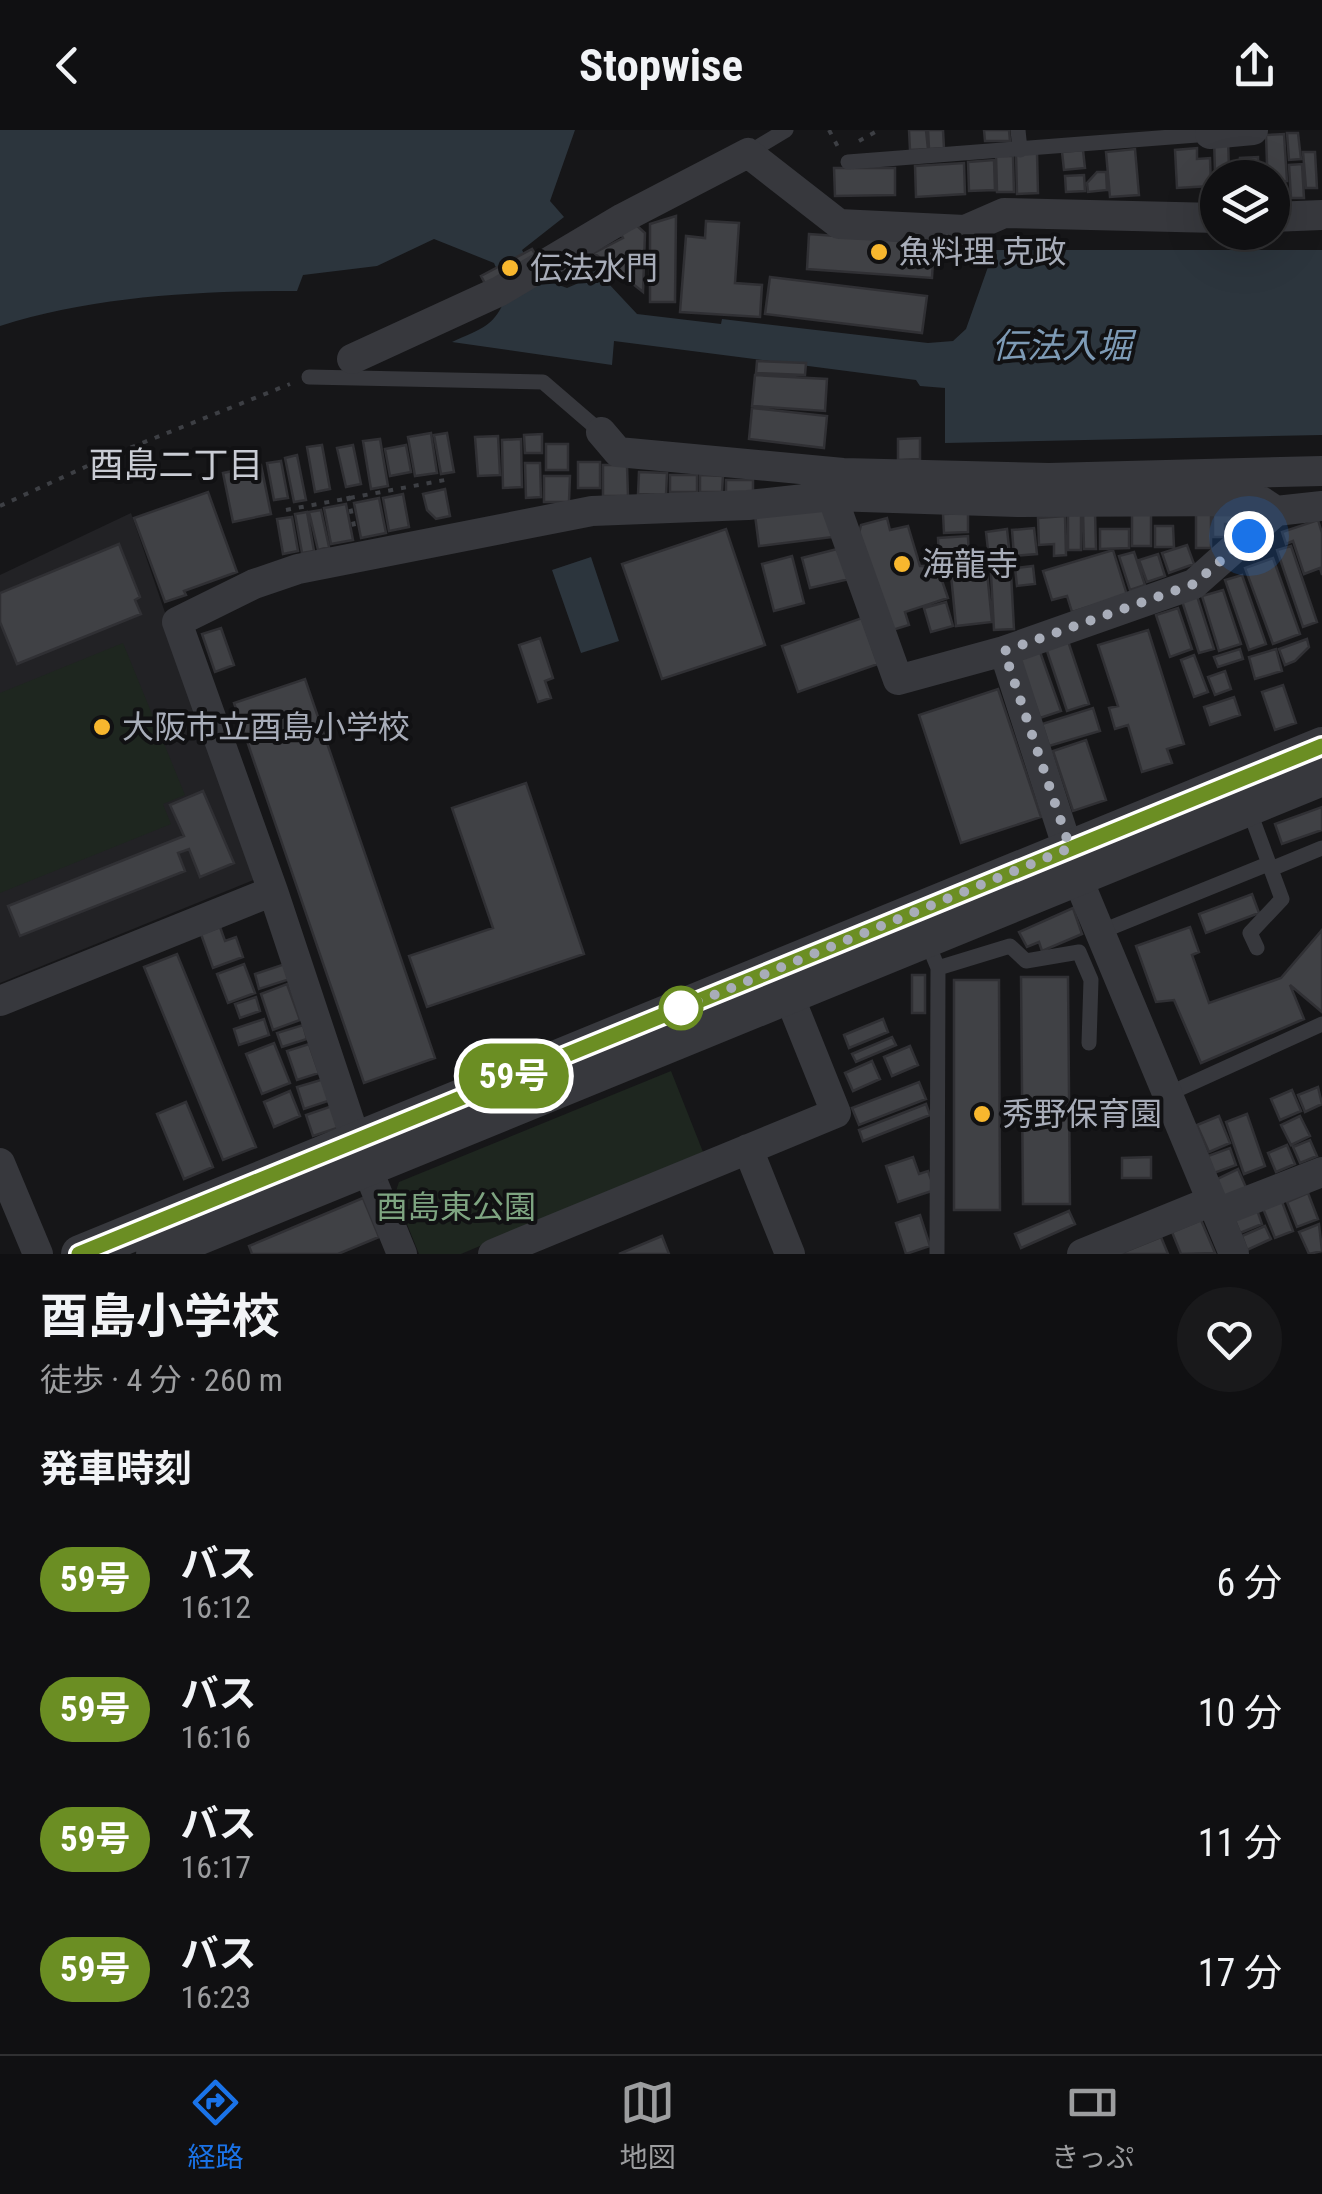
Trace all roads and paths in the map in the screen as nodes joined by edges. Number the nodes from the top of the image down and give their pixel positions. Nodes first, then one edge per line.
1 (786, 130) edge
2 (830, 130) edge
3 (1018, 130) edge
4 (1252, 130) edge
5 (1210, 132) edge
6 (1092, 137) edge
7 (1020, 150) junction
8 (748, 153) junction
9 (844, 157) joint
10 (1322, 215) edge
11 (1290, 216) edge
12 (1200, 218) edge
13 (352, 359) dead end
14 (310, 376) joint
15 (602, 432) joint
16 (1322, 471) edge
17 (445, 480) dead end
18 (783, 490) dead end
19 (348, 496) junction
20 (832, 496) junction
21 (0, 506) edge
22 (1319, 507) edge
23 (286, 510) dead end
24 (1276, 511) junction
25 (361, 556) junction
26 (1004, 651) junction
27 (1322, 746) edge
28 (1322, 777) edge
29 (1248, 807) junction
30 (1322, 848) edge
31 (1074, 863) junction
32 (1269, 866) junction
33 (273, 891) junction
34 (995, 910) junction
35 (1100, 932) junction
36 (1010, 946) junction
37 (1257, 948) dead end
38 (932, 953) junction
39 (784, 982) junction
40 (0, 1001) edge
41 (1322, 1024) edge
42 (1089, 1044) dead end
43 (1168, 1094) junction
44 (748, 1149) junction
45 (361, 1154) junction
46 (0, 1162) edge
47 (1322, 1172) edge
48 (1214, 1207) junction
49 (38, 1254) edge
50 (80, 1254) edge
51 (155, 1254) edge
52 (402, 1254) edge
53 (493, 1254) edge
54 (790, 1254) edge
55 (937, 1254) edge
56 (1082, 1254) edge
57 (1234, 1254) edge

1 - 8 lane
2 - 9 path
3 - 7 lane
4 - 5 street
5 - 6 lane
6 - 7 lane
7 - 9 lane
8 - 12 street
8 - 13 street
10 - 11 street
14 - 15 lane
14 - 21 path
15 - 16 street
17 - 19 path
18 - 20 street
19 - 23 path
19 - 25 path
20 - 24 street
20 - 25 street
20 - 26 street
22 - 24 street
24 - 26 street
25 - 33 street
26 - 31 street
27 - 31 street
28 - 29 street
29 - 31 street
29 - 32 lane
30 - 32 lane
31 - 34 street
31 - 35 street
31 - 39 street
32 - 35 lane
32 - 37 lane
33 - 40 street
33 - 45 street
34 - 36 lane
34 - 38 street
35 - 43 street
36 - 38 lane
36 - 42 lane
38 - 39 street
38 - 55 lane
39 - 44 street
39 - 45 street
41 - 43 lane
43 - 48 street
44 - 53 street
44 - 54 street
45 - 50 street
45 - 51 street
45 - 52 street
46 - 49 street
47 - 48 street
48 - 56 street
48 - 57 street

